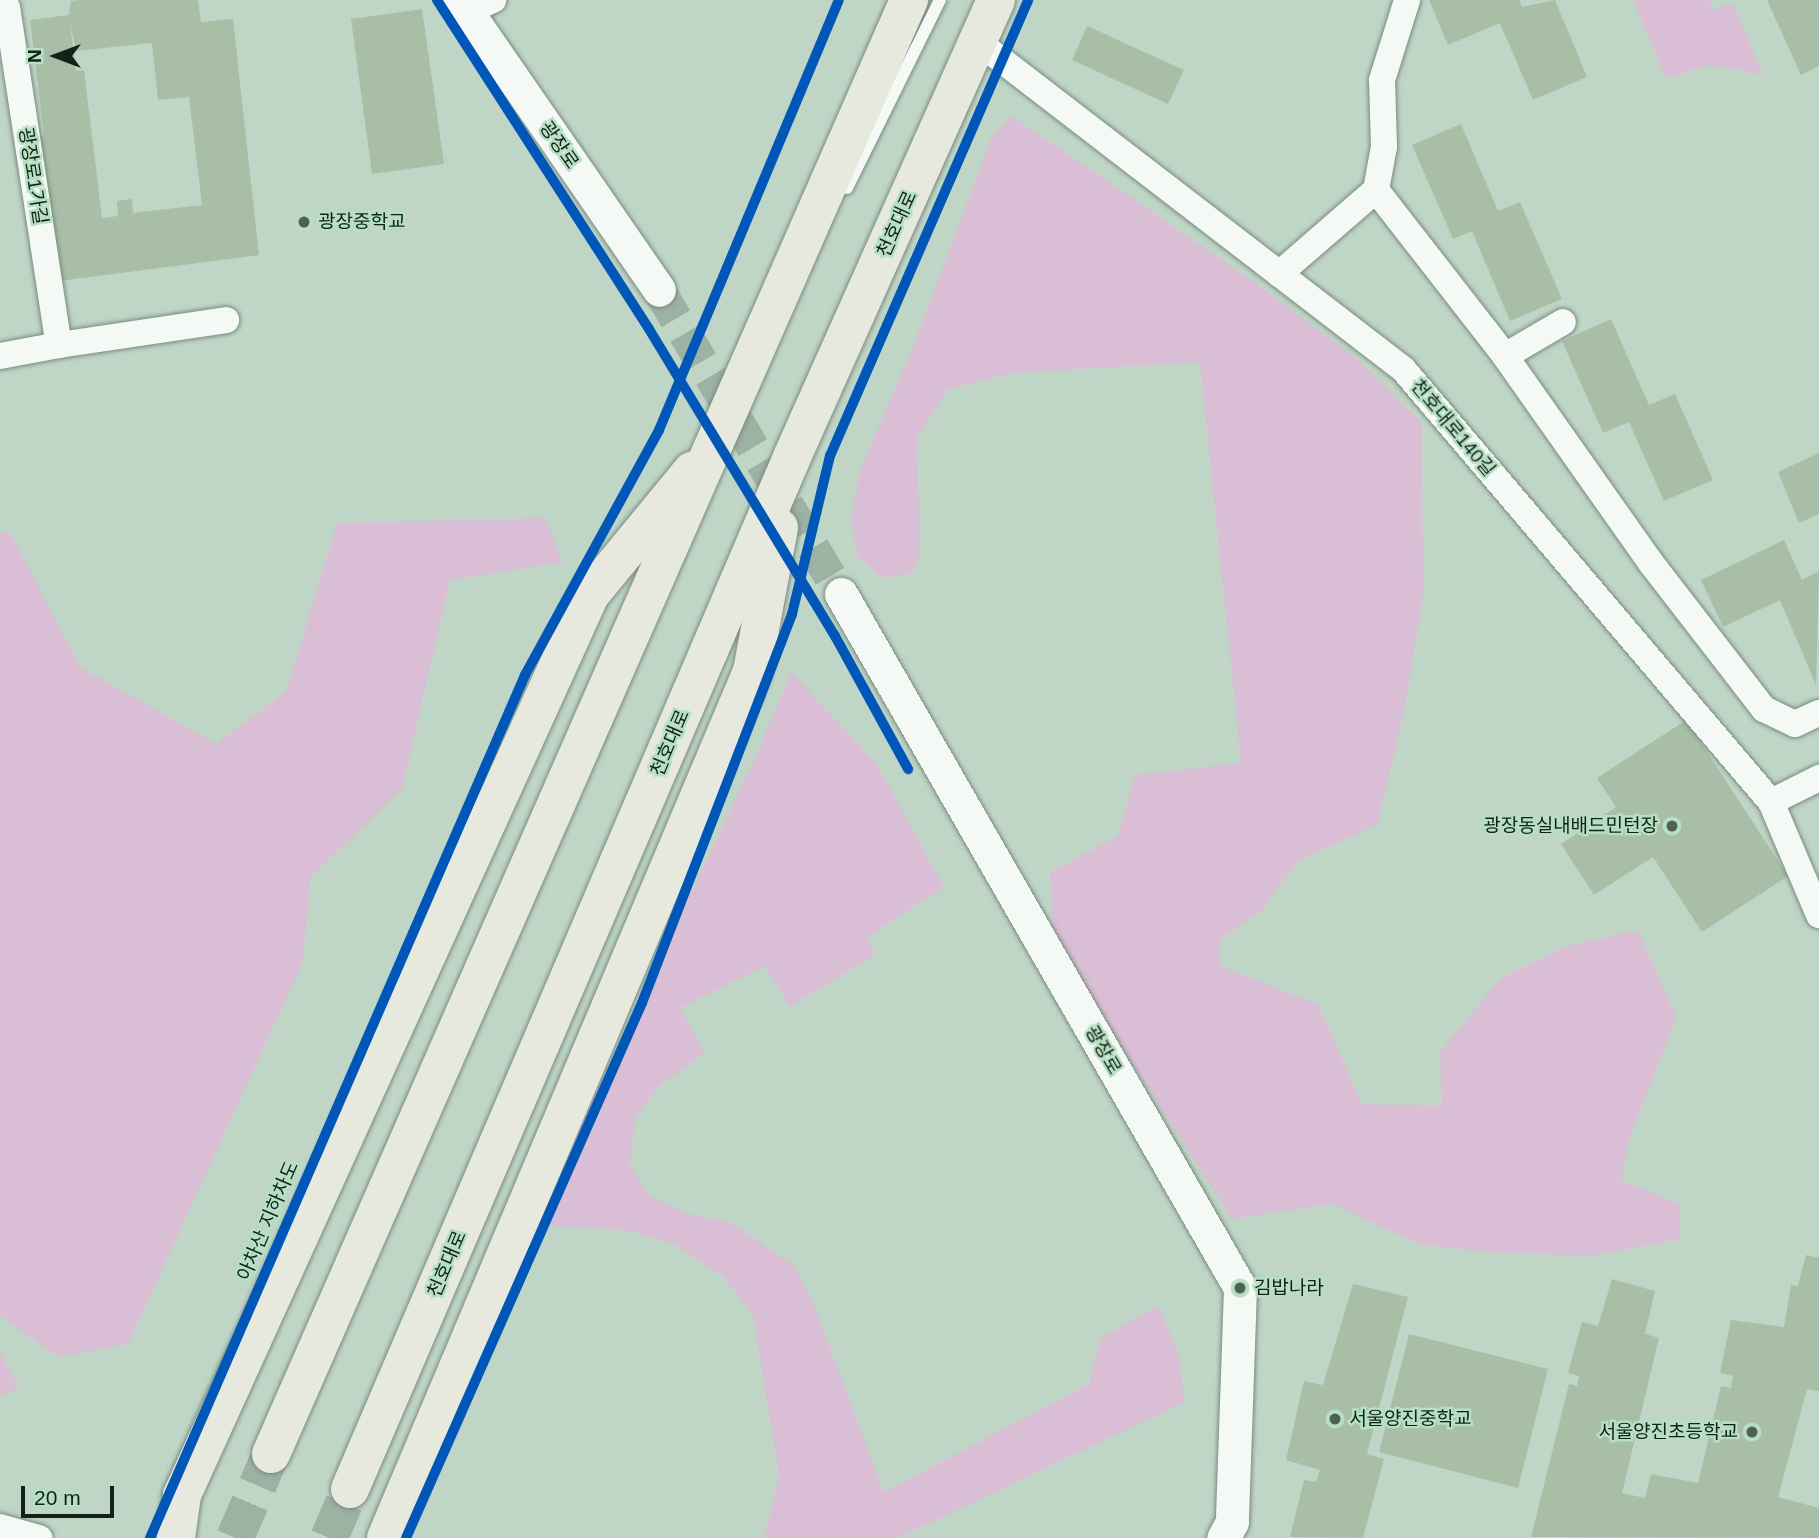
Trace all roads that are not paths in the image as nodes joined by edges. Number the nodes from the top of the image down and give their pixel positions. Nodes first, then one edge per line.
1 (909, 0) edge
2 (940, 0) edge
3 (996, 0) edge
4 (1407, 0) edge
5 (8, 4) edge
6 (473, 4) edge
7 (978, 42) junction
8 (1376, 190) junction
9 (841, 200) dead end
10 (816, 249) dead end
11 (1279, 274) junction
12 (659, 290) tunnel mouth
13 (226, 320) dead end
14 (1563, 322) dead end
15 (60, 345) junction
16 (758, 349) junction
17 (0, 356) edge
18 (1506, 356) junction
19 (722, 435) junction
20 (792, 457) junction
21 (841, 594) tunnel mouth
22 (1819, 713) edge
23 (1819, 778) edge
24 (1771, 802) junction
25 (1819, 915) edge
26 (271, 1454) tunnel mouth
27 (351, 1489) tunnel mouth
28 (13, 1531) edge
29 (39, 1538) edge
30 (176, 1538) edge
31 (386, 1538) edge
32 (1223, 1538) edge

1 - 16 main road
2 - 9 lane
3 - 7 main road, 천호대로
4 - 8 street
5 - 15 street, 광장로1가길
6 - 12 street, 광장로
7 - 11 street, 천호대로140길
7 - 20 main road, 천호대로
8 - 11 street
8 - 18 street
10 - 16 lane
11 - 24 street, 천호대로140길
13 - 15 street
14 - 18 street
15 - 17 street
16 - 19 main road
18 - 22 street
19 - 26 main road
19 - 30 main road
20 - 27 main road, 천호대로
20 - 31 main road
21 - 32 street, 광장로
23 - 24 street
24 - 25 street, 천호대로140길
28 - 29 street

